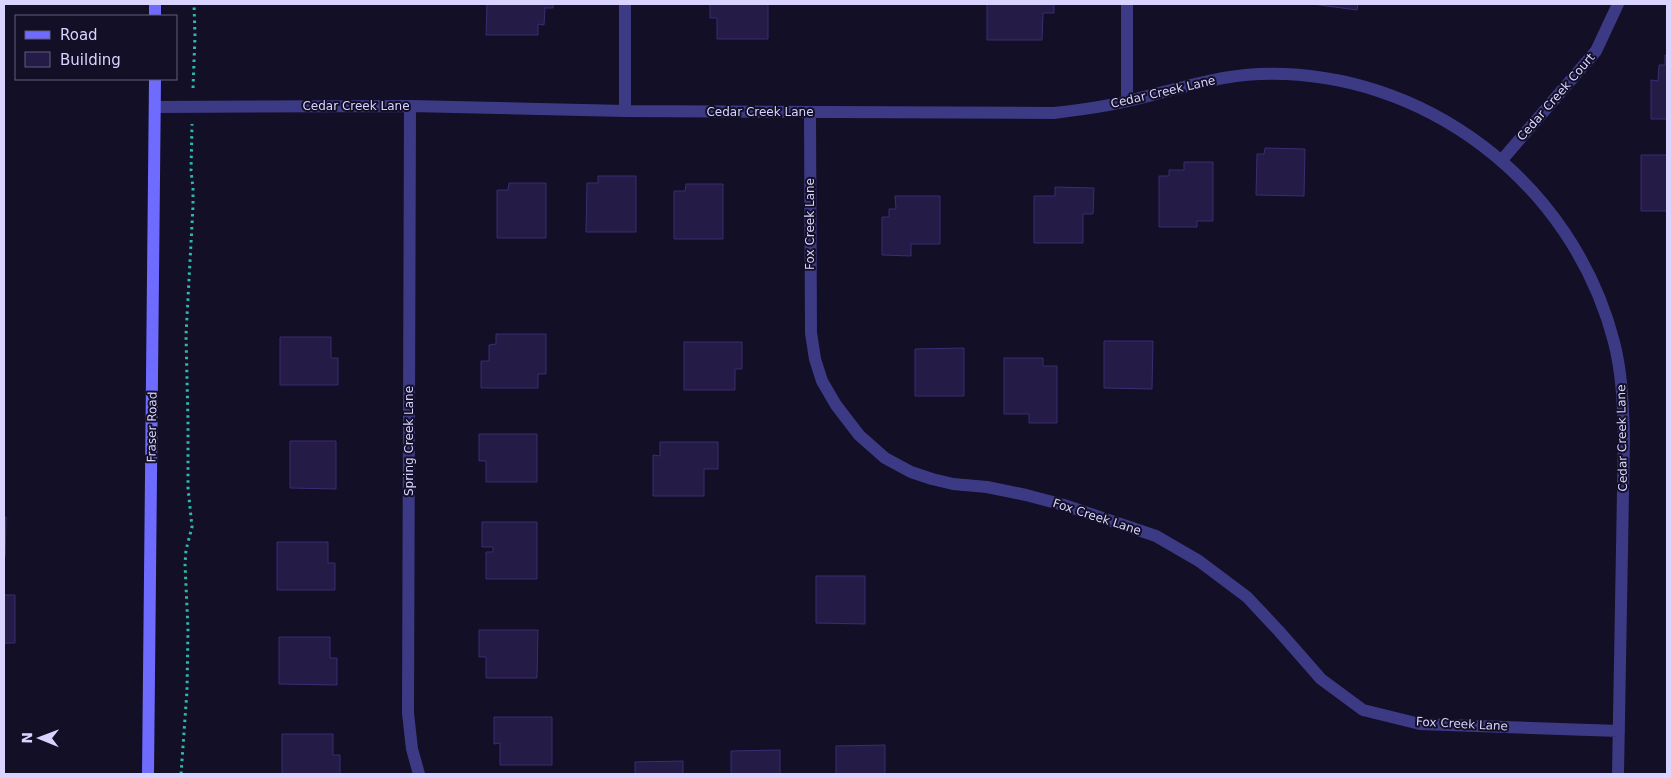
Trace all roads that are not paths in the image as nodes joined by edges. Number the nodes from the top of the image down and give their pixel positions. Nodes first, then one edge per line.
1 (625, 4) edge
2 (1127, 4) edge
3 (1618, 4) edge
4 (155, 80) edge
5 (1127, 101) junction
6 (410, 106) junction
7 (154, 107) junction
8 (625, 111) junction
9 (810, 112) junction
10 (1501, 161) junction
11 (1618, 730) junction
12 (148, 774) edge
13 (419, 774) edge
14 (1618, 774) edge

1 - 8 street
2 - 5 street
3 - 10 street, Cedar Creek Court
4 - 7 street, Fraser Road
5 - 9 street, Cedar Creek Lane
5 - 10 street, Cedar Creek Lane
6 - 7 street, Cedar Creek Lane
6 - 8 street, Cedar Creek Lane
6 - 13 street, Spring Creek Lane
7 - 12 street, Fraser Road
8 - 9 street, Cedar Creek Lane
9 - 11 street, Fox Creek Lane
10 - 11 street, Cedar Creek Lane
11 - 14 street, Cedar Creek Lane

